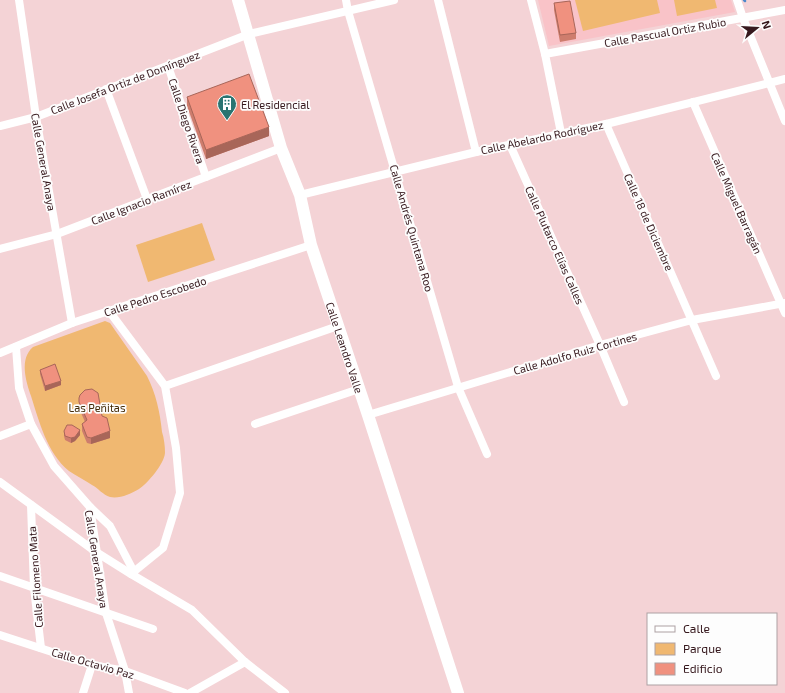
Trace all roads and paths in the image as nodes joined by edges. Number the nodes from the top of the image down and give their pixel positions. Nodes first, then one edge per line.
1 (19, 0) edge
2 (238, 0) edge
3 (346, 0) edge
4 (394, 0) edge
5 (438, 0) edge
6 (531, 0) edge
7 (737, 0) edge
8 (348, 10) junction
9 (785, 10) edge
10 (743, 18) junction
11 (249, 34) junction
12 (545, 54) junction
13 (168, 66) junction
14 (785, 79) edge
15 (770, 83) junction
16 (106, 90) junction
17 (692, 102) junction
18 (36, 117) junction
19 (785, 120) edge
20 (606, 124) junction
21 (0, 126) edge
22 (560, 133) junction
23 (510, 145) junction
24 (281, 148) junction
25 (476, 152) junction
26 (396, 172) junction
27 (206, 177) junction
28 (300, 196) junction
29 (148, 199) junction
30 (56, 234) junction
31 (311, 245) junction
32 (0, 249) edge
33 (783, 303) edge
34 (109, 311) junction
35 (785, 313) edge
36 (692, 320) junction
37 (72, 323) junction
38 (338, 326) junction
39 (600, 345) junction
40 (16, 347) junction
41 (0, 353) edge
42 (716, 376) dead end
43 (165, 386) junction
44 (458, 387) junction
45 (359, 389) junction
46 (624, 402) dead end
47 (368, 415) junction
48 (31, 424) junction
49 (255, 424) dead end
50 (0, 436) edge
51 (486, 454) dead end
52 (0, 482) edge
53 (31, 505) junction
54 (90, 507) junction
55 (96, 552) junction
56 (133, 573) junction
57 (0, 576) edge
58 (34, 588) junction
59 (106, 613) junction
60 (152, 629) dead end
61 (0, 635) edge
62 (41, 648) junction
63 (245, 662) junction
64 (92, 665) junction
65 (125, 671) junction
66 (282, 692) edge
67 (83, 693) edge
68 (129, 693) edge
69 (185, 693) edge
70 (190, 693) edge
71 (458, 693) edge

1 - 18 street, Calle General Anaya
2 - 11 street, Calle Leandro Valle
3 - 8 street, Calle Andrés Quintana Roo
4 - 8 street, Calle Josefa Ortiz de Domínguez
5 - 25 street
6 - 12 street
7 - 10 street
8 - 11 street, Calle Josefa Ortiz de Domínguez
8 - 26 street, Calle Andrés Quintana Roo
9 - 10 street, Calle Pascual Ortiz Rubio
10 - 12 street, Calle Pascual Ortiz Rubio
10 - 15 street
11 - 13 street, Calle Josefa Ortiz de Domínguez
11 - 24 street, Calle Leandro Valle
12 - 22 street
13 - 16 street, Calle Josefa Ortiz de Domínguez
13 - 27 street, Calle Diego Rivera
14 - 15 street, Calle Abelardo Rodríguez
15 - 17 street, Calle Abelardo Rodríguez
15 - 19 street
16 - 18 street, Calle Josefa Ortiz de Domínguez
16 - 29 street
17 - 20 street, Calle Abelardo Rodríguez
17 - 33 street, Calle Miguel Barragán
18 - 21 street, Calle Josefa Ortiz de Domínguez
18 - 30 street, Calle General Anaya
20 - 22 street, Calle Abelardo Rodríguez
20 - 36 street, Calle 18 de Diciembre
22 - 23 street, Calle Abelardo Rodríguez
23 - 25 street, Calle Abelardo Rodríguez
23 - 39 street, Calle Plutarco Elías Calles
24 - 27 street, Calle Ignacio Ramírez
24 - 28 street, Calle Leandro Valle
25 - 26 street, Calle Abelardo Rodríguez
26 - 28 street, Calle Abelardo Rodríguez
26 - 44 street, Calle Andrés Quintana Roo
27 - 29 street, Calle Ignacio Ramírez
28 - 31 street, Calle Leandro Valle
29 - 30 street, Calle Ignacio Ramírez
30 - 32 street, Calle Ignacio Ramírez
30 - 37 street, Calle General Anaya
31 - 34 street, Calle Pedro Escobedo
31 - 38 street, Calle Leandro Valle
33 - 35 street, Calle Miguel Barragán
33 - 36 street, Calle Adolfo Ruiz Cortines
34 - 37 street, Calle Pedro Escobedo
34 - 43 street
36 - 39 street, Calle Adolfo Ruiz Cortines
36 - 42 street, Calle 18 de Diciembre
37 - 40 street, Calle Pedro Escobedo
38 - 43 street
38 - 45 street, Calle Leandro Valle
39 - 44 street, Calle Adolfo Ruiz Cortines
39 - 46 street, Calle Plutarco Elías Calles
40 - 41 street, Calle Pedro Escobedo
40 - 48 street, Calle General Anaya
43 - 56 street
44 - 47 street, Calle Adolfo Ruiz Cortines
44 - 51 street, Calle Andrés Quintana Roo
45 - 47 street, Calle Leandro Valle
45 - 49 street
47 - 71 street, Calle Leandro Valle
48 - 50 street
48 - 54 street, Calle General Anaya
52 - 53 street
53 - 55 street
53 - 58 street, Calle Filomeno Mata
54 - 55 street, Calle General Anaya
54 - 56 street
55 - 56 street
55 - 59 street, Calle General Anaya
56 - 63 street
57 - 58 street
58 - 59 street
58 - 62 street, Calle Filomeno Mata
59 - 60 street
59 - 65 street, Calle General Anaya
61 - 62 street, Calle Octavio Paz
62 - 64 street, Calle Octavio Paz
63 - 66 street
63 - 70 street
64 - 65 street, Calle Octavio Paz
64 - 67 street
65 - 68 street, Calle General Anaya
65 - 69 street, Calle Octavio Paz

